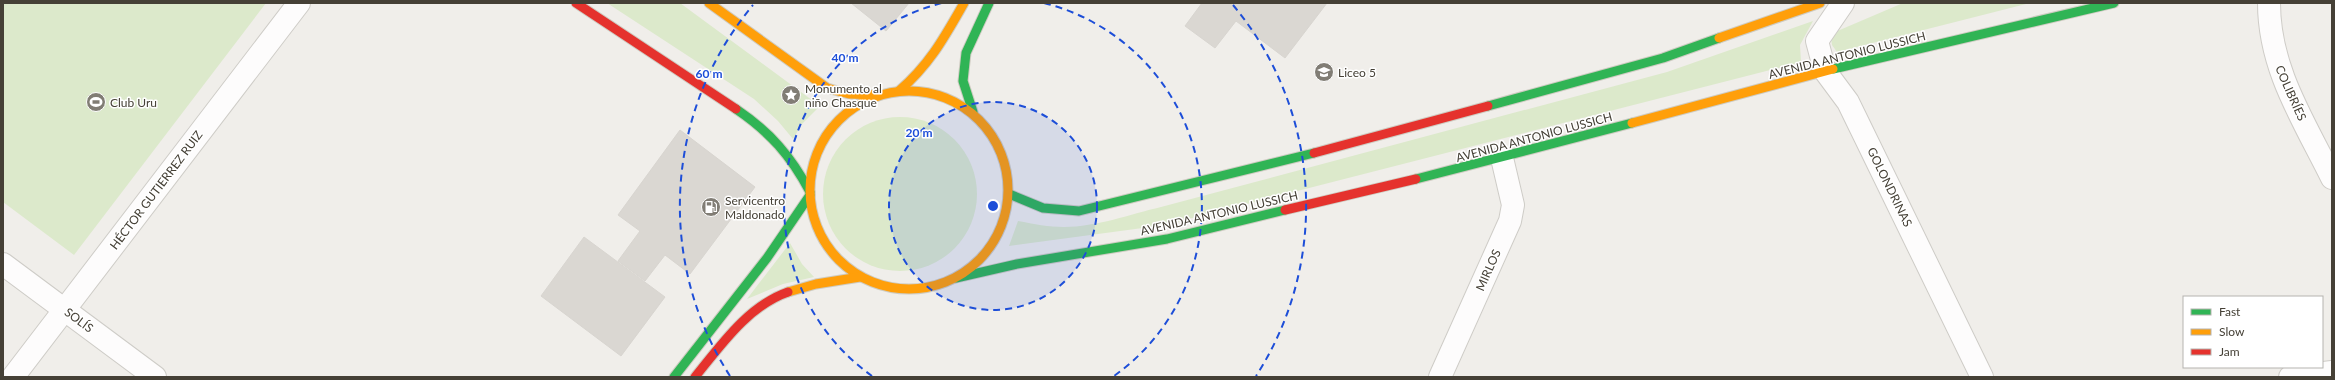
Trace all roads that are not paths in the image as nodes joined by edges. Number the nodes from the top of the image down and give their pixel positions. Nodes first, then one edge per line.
1 (299, 3) edge
2 (576, 3) edge
3 (710, 3) edge
4 (964, 3) edge
5 (989, 3) edge
6 (1820, 3) edge
7 (1843, 3) edge
8 (2114, 3) edge
9 (2269, 3) edge
10 (1825, 71) junction
11 (898, 90) junction
12 (878, 95) junction
13 (973, 112) junction
14 (1502, 158) junction
15 (2332, 178) edge
16 (810, 193) junction
17 (1009, 194) junction
18 (3, 264) edge
19 (860, 277) junction
20 (956, 278) junction
21 (64, 309) junction
22 (2332, 372) edge
23 (13, 377) edge
24 (154, 377) edge
25 (674, 377) edge
26 (695, 377) edge
27 (1440, 377) edge
28 (1982, 377) edge
29 (2290, 377) edge

1 - 21 street, HÉCTOR GUTIERREZ RUIZ
2 - 16 main road
3 - 12 main road
4 - 11 main road
5 - 13 main road
6 - 17 main road
7 - 10 street, GOLONDRINAS
8 - 10 main road, AVENIDA ANTONIO LUSSICH
9 - 15 street, COLIBRÍES
10 - 14 main road, AVENIDA ANTONIO LUSSICH
10 - 28 street, GOLONDRINAS
11 - 12 main road
11 - 13 main road
12 - 16 main road
13 - 17 main road
14 - 20 main road, AVENIDA ANTONIO LUSSICH
14 - 27 street, MIRLOS
16 - 19 main road
16 - 25 main road
17 - 20 main road
18 - 21 street, SOLÍS
19 - 20 main road
19 - 26 main road
21 - 23 street, HÉCTOR GUTIERREZ RUIZ
21 - 24 street, SOLÍS
22 - 29 street

